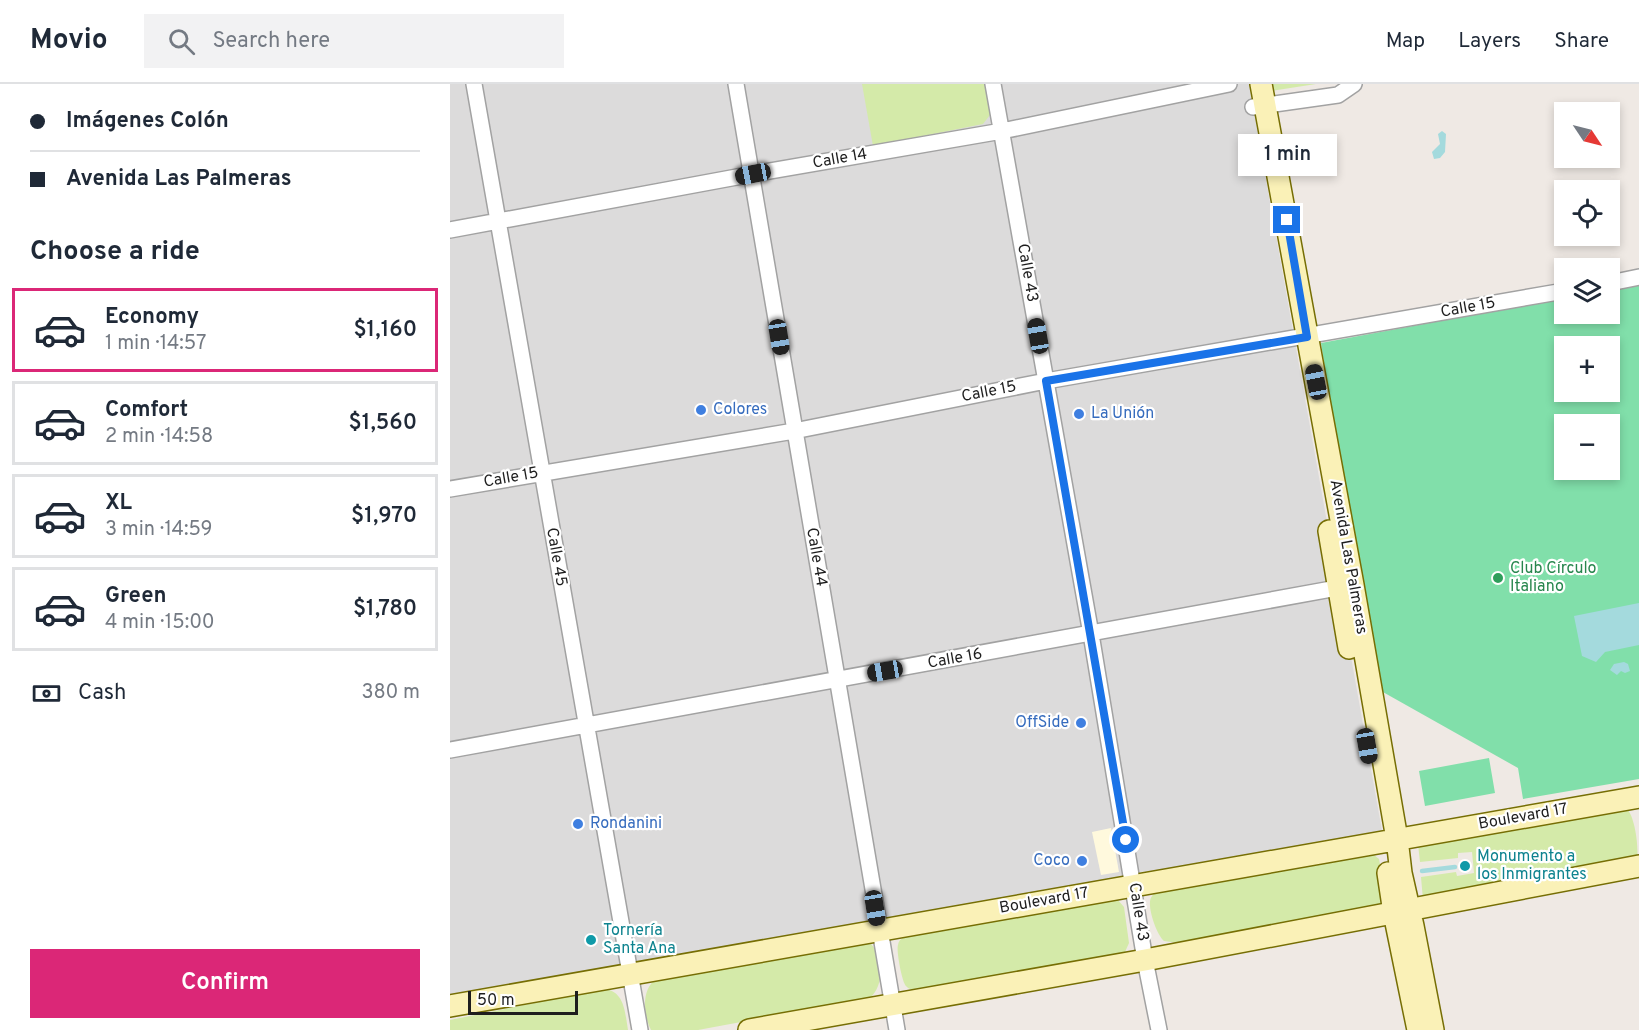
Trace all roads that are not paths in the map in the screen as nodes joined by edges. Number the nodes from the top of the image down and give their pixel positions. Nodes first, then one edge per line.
1 (474, 84) edge
2 (736, 84) edge
3 (993, 84) edge
4 (1229, 84) edge
5 (1249, 84) edge
6 (1261, 84) edge
7 (1354, 84) edge
8 (1259, 107) junction
9 (1002, 131) junction
10 (753, 174) junction
11 (499, 221) junction
12 (450, 230) edge
13 (1639, 278) edge
14 (1620, 281) edge
15 (1554, 293) edge
16 (1301, 338) junction
17 (1046, 381) junction
18 (794, 431) junction
19 (542, 473) junction
20 (450, 489) edge
21 (1346, 586) junction
22 (1092, 634) junction
23 (839, 680) junction
24 (586, 726) junction
25 (450, 750) edge
26 (1639, 796) edge
27 (1391, 841) junction
28 (1639, 866) edge
29 (1134, 885) junction
30 (1402, 911) junction
31 (879, 931) junction
32 (1145, 960) junction
33 (630, 975) junction
34 (892, 1003) junction
35 (450, 1006) edge
36 (640, 1030) edge
37 (749, 1030) edge
38 (897, 1030) edge
39 (1159, 1030) edge
40 (1418, 1030) edge
41 (1433, 1030) edge

1 - 11 street, Calle 45
2 - 10 street, Calle 44
3 - 9 street, Calle 43
4 - 9 street, Calle 14
5 - 8 main road, Avenida Las Palmeras
6 - 8 main road, Avenida Las Palmeras
7 - 8 street
8 - 16 main road, Avenida Las Palmeras
9 - 10 street, Calle 14
9 - 17 street, Calle 43
10 - 11 street, Calle 14
10 - 18 street, Calle 44
11 - 12 street, Calle 14
11 - 19 street, Calle 45
13 - 14 street
15 - 16 street, Calle 15
16 - 17 street, Calle 15
16 - 21 main road, Avenida Las Palmeras
17 - 18 street, Calle 15
17 - 22 street, Calle 43
18 - 19 street, Calle 15
18 - 23 street, Calle 44
19 - 20 street, Calle 15
19 - 24 street, Calle 45
21 - 22 street, Calle 16
21 - 27 main road, Avenida Las Palmeras
22 - 23 street, Calle 16
22 - 29 street, Calle 43
23 - 24 street, Calle 16
23 - 31 street, Calle 44
24 - 25 street, Calle 16
24 - 33 street, Calle 45
26 - 27 main road, Boulevard 17
27 - 29 main road, Boulevard 17
27 - 30 main road, Avenida Las Palmeras
28 - 30 main road
29 - 31 main road, Boulevard 17
29 - 32 street, Calle 43
30 - 32 main road
30 - 40 main road, Avenida Las Palmeras
30 - 41 main road, Avenida Las Palmeras
31 - 33 main road, Boulevard 17
31 - 34 street, Calle 44
32 - 34 main road
32 - 39 street, Calle 43
33 - 35 main road, Boulevard 17
33 - 36 street, Calle 45
34 - 37 main road
34 - 38 street, Calle 44

